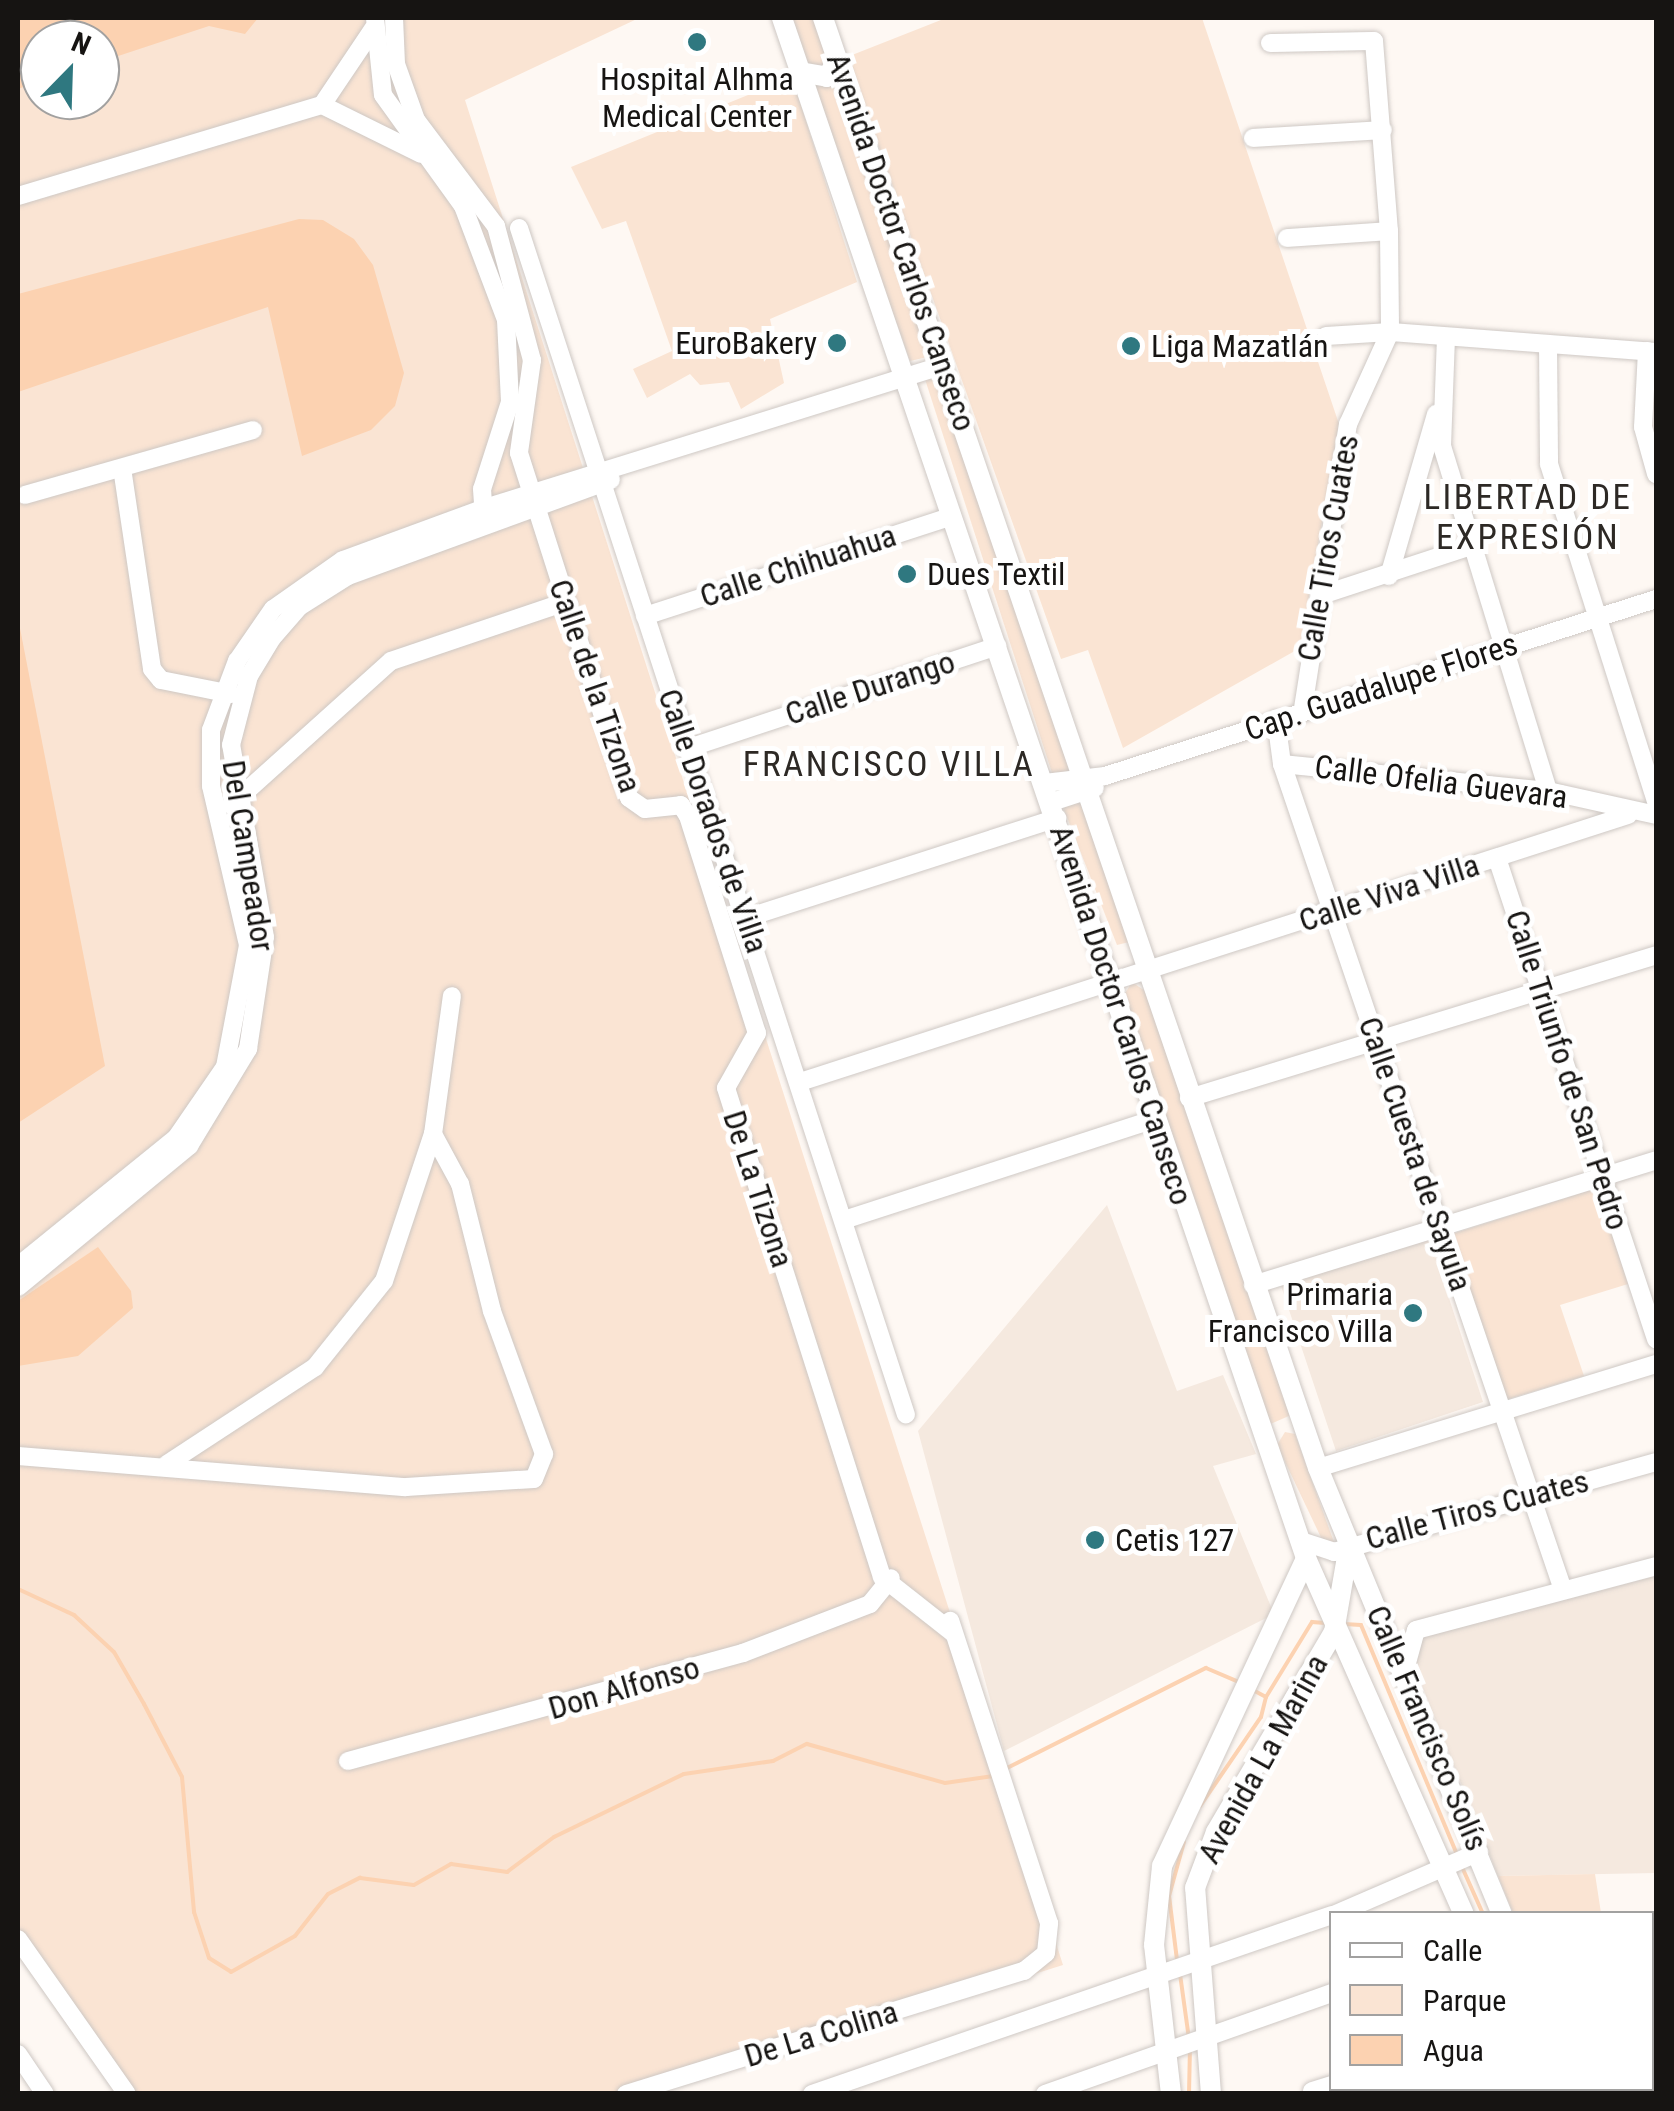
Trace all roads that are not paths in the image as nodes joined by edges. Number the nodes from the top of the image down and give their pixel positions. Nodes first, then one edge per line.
1 (394, 18) edge
2 (782, 18) edge
3 (824, 18) edge
4 (374, 23) edge
5 (1270, 43) dead end
6 (838, 60) junction
7 (396, 64) junction
8 (346, 71) junction
9 (800, 72) junction
10 (383, 85) junction
11 (408, 102) junction
12 (322, 105) junction
13 (353, 122) junction
14 (1383, 130) junction
15 (1253, 138) dead end
16 (421, 154) junction
17 (18, 196) edge
18 (519, 228) dead end
19 (1389, 231) junction
20 (1287, 238) dead end
21 (1390, 332) junction
22 (1326, 336) dead end
23 (1446, 337) junction
24 (1548, 344) junction
25 (1652, 352) edge
26 (943, 365) junction
27 (904, 376) junction
28 (1436, 413) junction
29 (252, 430) dead end
30 (498, 439) junction
31 (519, 440) junction
32 (122, 468) junction
33 (1656, 474) edge
34 (600, 478) junction
35 (25, 495) dead end
36 (534, 502) junction
37 (950, 516) junction
38 (484, 518) junction
39 (1471, 546) junction
40 (1389, 576) junction
41 (1320, 596) junction
42 (1656, 599) edge
43 (565, 602) junction
44 (646, 616) junction
45 (1599, 618) junction
46 (998, 646) junction
47 (1506, 647) junction
48 (222, 691) junction
49 (241, 697) junction
50 (1303, 709) junction
51 (1276, 719) junction
52 (686, 749) junction
53 (1282, 764) junction
54 (1094, 781) junction
55 (1548, 790) junction
56 (1051, 801) junction
57 (237, 802) junction
58 (1656, 802) edge
59 (217, 813) junction
60 (1628, 815) junction
61 (1656, 815) edge
62 (688, 816) joint
63 (1497, 858) junction
64 (1332, 911) junction
65 (746, 918) junction
66 (1656, 955) edge
67 (1150, 970) junction
68 (1112, 982) junction
69 (1541, 990) junction
70 (452, 996) dead end
71 (1376, 1041) junction
72 (241, 1046) junction
73 (800, 1082) junction
74 (1189, 1098) junction
75 (1154, 1120) junction
76 (433, 1134) junction
77 (1656, 1160) edge
78 (1602, 1177) junction
79 (844, 1220) junction
80 (1440, 1227) junction
81 (18, 1266) edge
82 (1253, 1284) junction
83 (18, 1287) edge
84 (1656, 1339) edge
85 (1656, 1364) edge
86 (1502, 1412) junction
87 (906, 1415) dead end
88 (1304, 1427) junction
89 (1268, 1449) junction
90 (18, 1456) edge
91 (1656, 1462) edge
92 (167, 1464) junction
93 (1318, 1468) junction
94 (1532, 1497) junction
95 (1349, 1544) junction
96 (1303, 1550) junction
97 (1656, 1566) edge
98 (886, 1577) junction
99 (1562, 1587) junction
100 (1342, 1624) junction
101 (1401, 1662) junction
102 (348, 1760) dead end
103 (1479, 1852) junction
104 (1446, 1866) junction
105 (1341, 1911) edge
106 (1463, 1911) edge
107 (1501, 1911) edge
108 (1329, 1916) edge
109 (18, 1939) edge
110 (1198, 1961) junction
111 (1160, 1975) junction
112 (1329, 1994) edge
113 (1210, 2036) junction
114 (1170, 2050) junction
115 (18, 2054) edge
116 (854, 2087) edge
117 (45, 2094) edge
118 (126, 2094) edge
119 (626, 2094) edge
120 (812, 2094) edge
121 (1045, 2094) edge
122 (1170, 2094) edge
123 (1211, 2094) edge

1 - 7 street
2 - 9 main road, Avenida Doctor Carlos Canseco
3 - 6 main road, Avenida Doctor Carlos Canseco
4 - 8 street
4 - 10 street
5 - 14 street, Calle Tiros Cuates
6 - 9 main road
6 - 26 main road, Avenida Doctor Carlos Canseco
7 - 10 street
7 - 11 street
8 - 10 street
8 - 12 street
9 - 27 main road, Avenida Doctor Carlos Canseco
10 - 11 street
10 - 13 street
10 - 16 street
11 - 31 street
12 - 13 street
12 - 17 street
13 - 16 street
14 - 15 street
14 - 19 street, Calle Tiros Cuates
16 - 30 street
18 - 34 street, Calle Dorados de Villa
19 - 20 street
19 - 21 street, Calle Tiros Cuates
21 - 22 street
21 - 23 street
21 - 41 street, Calle Tiros Cuates
23 - 24 street
23 - 28 street
24 - 25 street
24 - 45 street
25 - 33 street
26 - 27 street
26 - 54 main road, Avenida Doctor Carlos Canseco
27 - 34 street
27 - 37 main road, Avenida Doctor Carlos Canseco
28 - 39 street
28 - 40 street
29 - 32 street
30 - 31 street
30 - 38 street
31 - 36 street
32 - 35 street
32 - 48 street
34 - 36 street, Del Campeador
34 - 44 street, Calle Dorados de Villa
36 - 38 street, Del Campeador
36 - 43 street, Calle de la Tizona
37 - 44 street, Calle Chihuahua
37 - 46 main road, Avenida Doctor Carlos Canseco
38 - 48 street, Del Campeador
38 - 49 street, Del Campeador
39 - 40 street
39 - 47 street
40 - 41 street
41 - 50 street, Calle Tiros Cuates
42 - 45 street, Cap. Guadalupe Flores
43 - 57 street
43 - 62 street, Calle de la Tizona
44 - 52 street, Calle Dorados de Villa
45 - 47 street, Cap. Guadalupe Flores
45 - 58 street
46 - 52 street, Calle Durango
46 - 56 main road, Avenida Doctor Carlos Canseco
47 - 50 street, Cap. Guadalupe Flores
47 - 55 street
48 - 49 street
48 - 59 street, Del Campeador
49 - 57 street, Del Campeador
50 - 51 street, Cap. Guadalupe Flores
51 - 53 street, Calle Cuesta de Sayula
51 - 54 street, Cap. Guadalupe Flores
52 - 65 street, Calle Dorados de Villa
53 - 55 street, Calle Ofelia Guevara
53 - 64 street, Calle Cuesta de Sayula
54 - 56 street, Cap. Guadalupe Flores
54 - 67 main road, Avenida Doctor Carlos Canseco
55 - 60 street, Calle Ofelia Guevara
56 - 65 street
56 - 68 main road, Avenida Doctor Carlos Canseco
57 - 59 street
57 - 72 street, Del Campeador
59 - 72 street, Del Campeador
60 - 61 street, Calle Ofelia Guevara
60 - 63 street, Calle Viva Villa
62 - 98 street, De La Tizona
63 - 64 street, Calle Viva Villa
63 - 69 street, Calle Triunfo de San Pedro
64 - 67 street, Calle Viva Villa
64 - 71 street, Calle Cuesta de Sayula
65 - 73 street, Calle Dorados de Villa
66 - 69 street
67 - 68 street
67 - 74 main road, Avenida Doctor Carlos Canseco
68 - 73 street
68 - 75 main road, Avenida Doctor Carlos Canseco
69 - 71 street
69 - 78 street, Calle Triunfo de San Pedro
70 - 76 street
71 - 74 street
71 - 80 street, Calle Cuesta de Sayula
72 - 81 street, Del Campeador
72 - 83 street, Del Campeador
73 - 79 street, Calle Dorados de Villa
74 - 82 main road, Avenida Doctor Carlos Canseco
75 - 79 street
75 - 89 main road, Avenida Doctor Carlos Canseco
76 - 92 street
76 - 92 street
77 - 78 street
78 - 80 street
78 - 84 street, Calle Triunfo de San Pedro
79 - 87 street, Calle Dorados de Villa
80 - 82 street
80 - 86 street, Calle Cuesta de Sayula
82 - 88 main road, Avenida Doctor Carlos Canseco
85 - 86 street
86 - 93 street
86 - 94 street, Calle Cuesta de Sayula
88 - 89 main road
88 - 93 main road, Avenida Doctor Carlos Canseco
89 - 96 main road, Avenida Doctor Carlos Canseco
90 - 92 street
91 - 94 street, Calle Tiros Cuates
93 - 95 main road, Avenida Doctor Carlos Canseco
94 - 95 street, Calle Tiros Cuates
94 - 99 street, Calle Cuesta de Sayula
95 - 96 street, Calle Tiros Cuates
95 - 100 main road, Avenida La Marina
95 - 101 main road, Calle Francisco Solís
96 - 100 main road, Calle Francisco Solís
96 - 111 main road, Avenida La Marina
97 - 99 street
98 - 102 street, Don Alfonso
98 - 119 street, De La Colina
99 - 101 street
100 - 104 main road, Calle Francisco Solís
100 - 110 main road, Avenida La Marina
101 - 103 main road, Calle Francisco Solís
103 - 104 street
103 - 107 main road, Calle Francisco Solís
104 - 105 street
104 - 106 main road, Calle Francisco Solís
108 - 110 street
109 - 118 street
110 - 111 street
110 - 113 main road, Avenida La Marina
111 - 114 main road, Avenida La Marina
111 - 116 street
112 - 113 street
113 - 114 street
113 - 123 main road, Avenida La Marina
114 - 121 street
114 - 122 main road, Avenida La Marina
115 - 117 street
116 - 120 street

